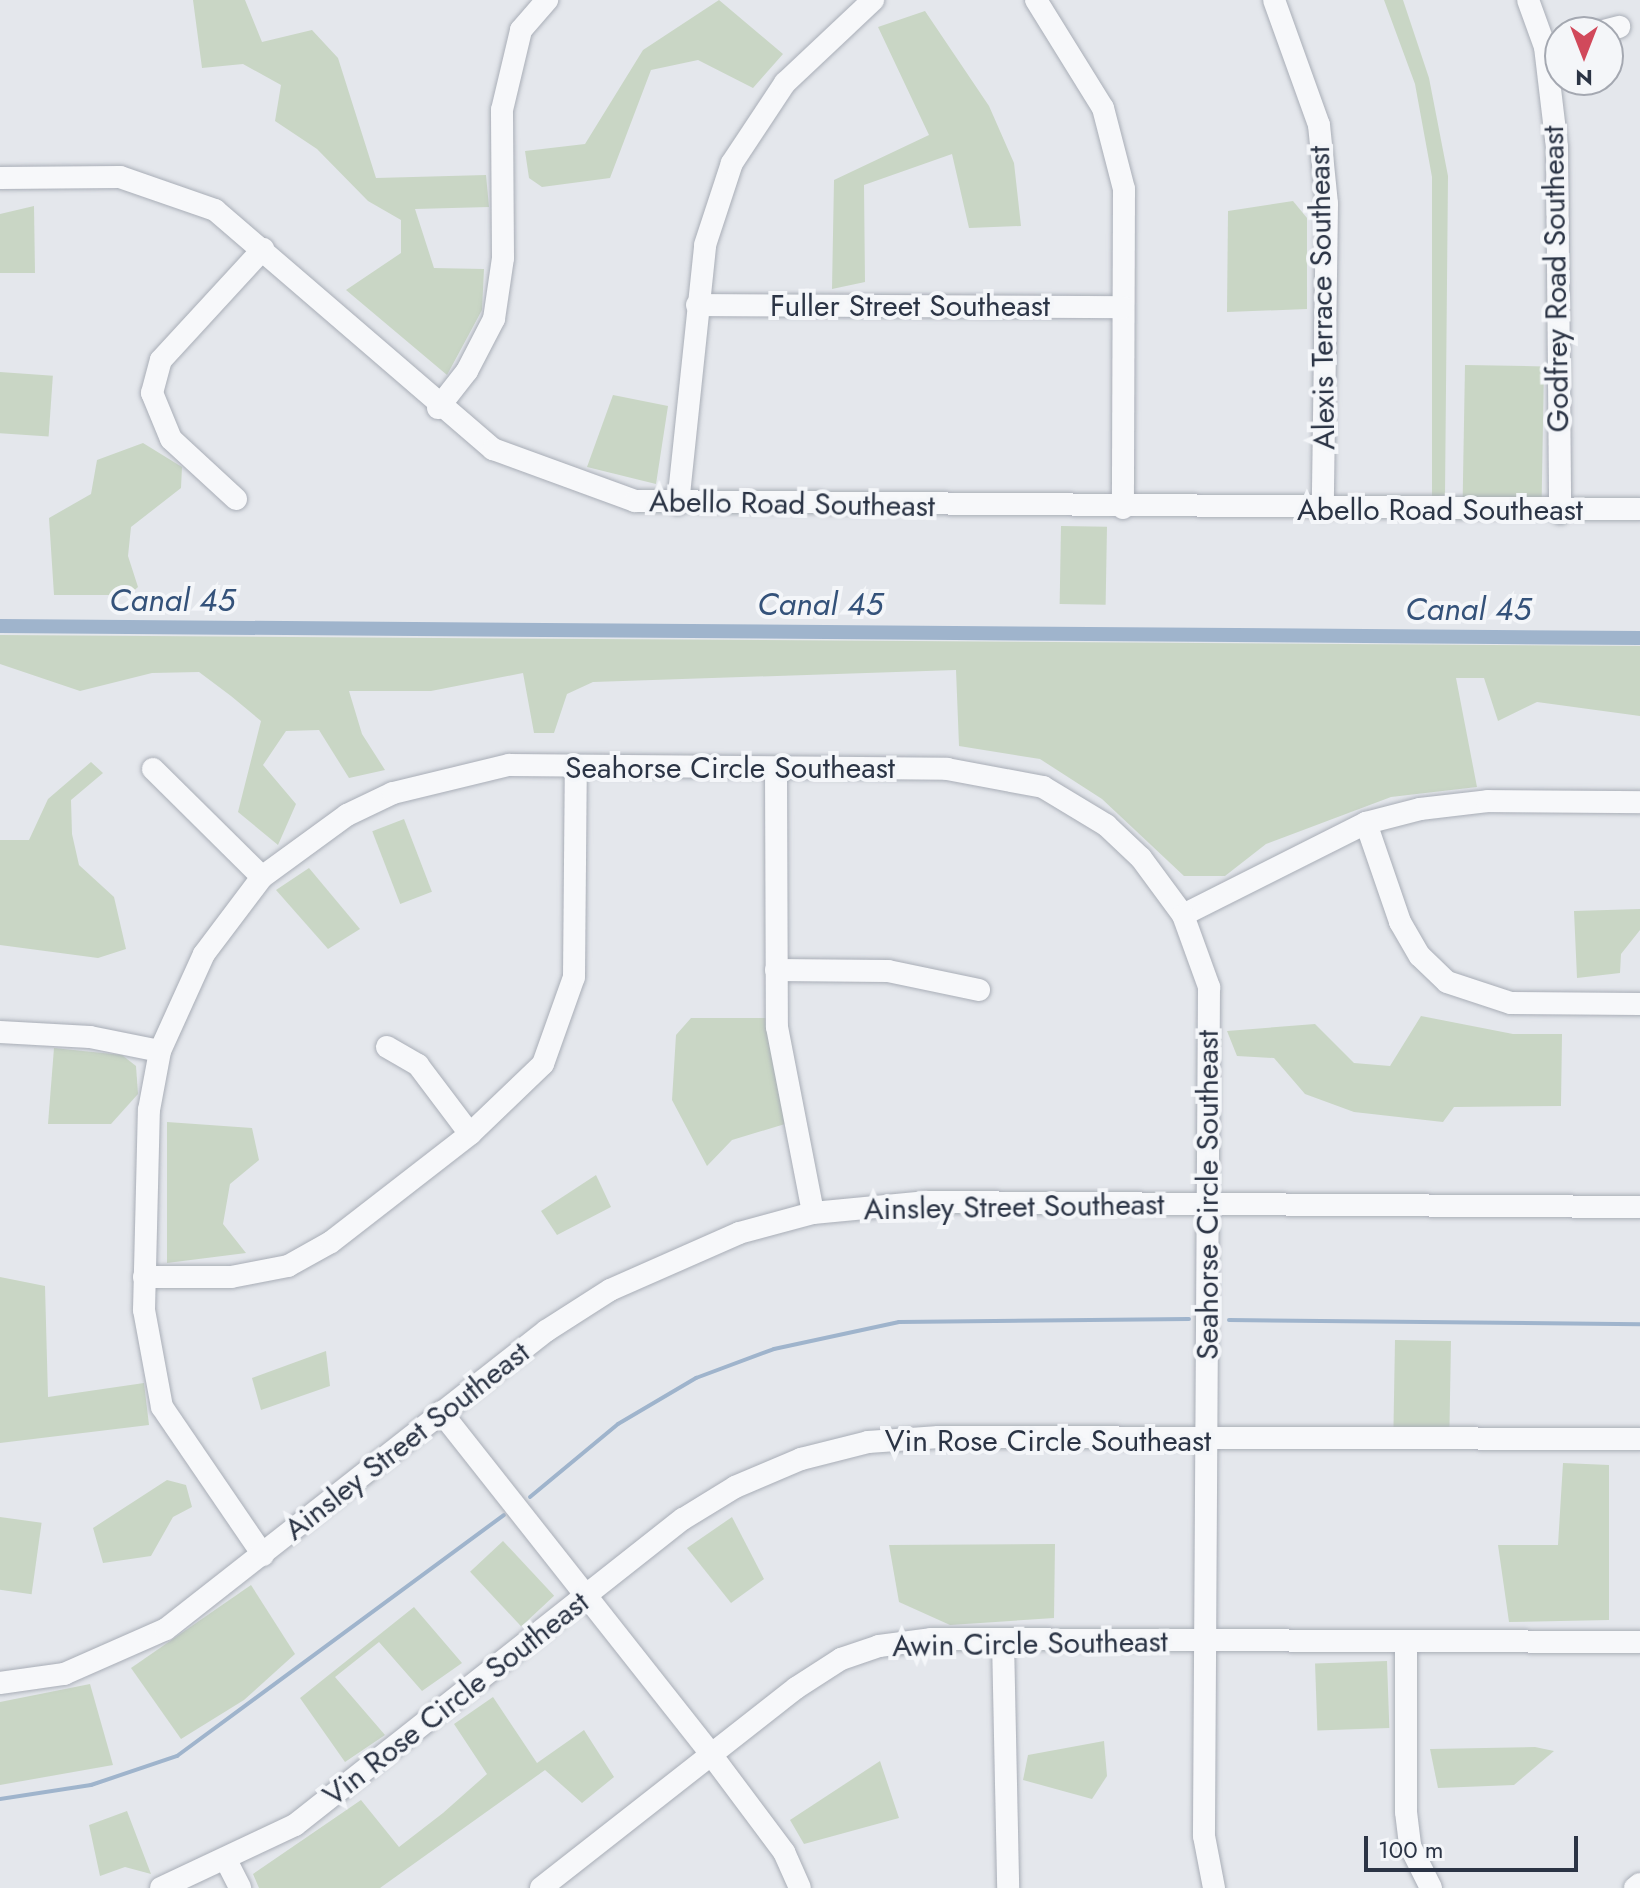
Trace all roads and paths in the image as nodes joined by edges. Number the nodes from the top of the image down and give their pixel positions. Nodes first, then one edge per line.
1 (547, 0) edge
2 (1036, 0) edge
3 (1274, 0) edge
4 (1528, 0) edge
5 (863, 3) edge
6 (1544, 29) edge
7 (1555, 96) edge
8 (0, 178) edge
9 (263, 249) junction
10 (697, 305) junction
11 (1123, 307) junction
12 (438, 408) junction
13 (236, 499) dead end
14 (678, 504) junction
15 (1123, 508) junction
16 (1323, 509) junction
17 (1640, 509) edge
18 (1560, 513) junction
19 (576, 767) junction
20 (776, 768) junction
21 (153, 769) dead end
22 (1640, 802) edge
23 (1366, 823) junction
24 (262, 877) junction
25 (1183, 915) junction
26 (776, 970) junction
27 (979, 990) dead end
28 (1640, 1004) edge
29 (0, 1032) edge
30 (387, 1047) dead end
31 (160, 1051) junction
32 (470, 1134) junction
33 (1208, 1205) junction
34 (1640, 1207) edge
35 (813, 1213) junction
36 (144, 1277) junction
37 (441, 1412) junction
38 (1640, 1439) edge
39 (1207, 1440) junction
40 (263, 1555) junction
41 (586, 1599) junction
42 (1003, 1640) junction
43 (1206, 1641) junction
44 (1406, 1641) junction
45 (1640, 1642) edge
46 (0, 1683) edge
47 (710, 1753) junction
48 (227, 1862) junction
49 (1640, 1884) edge
50 (161, 1888) edge
51 (240, 1888) edge
52 (541, 1888) edge
53 (800, 1888) edge
54 (1008, 1888) edge
55 (1214, 1888) edge
56 (1431, 1888) edge
57 (1635, 1888) edge

1 - 12 street
2 - 11 street
3 - 16 street, Alexis Terrace Southeast
4 - 6 street, Godfrey Road Southeast
5 - 10 street
7 - 18 street, Godfrey Road Southeast
8 - 9 street, Abello Road Southeast
9 - 12 street, Abello Road Southeast
9 - 13 street
10 - 11 street, Fuller Street Southeast
10 - 14 street
11 - 15 street
12 - 14 street, Abello Road Southeast
14 - 15 street, Abello Road Southeast
15 - 16 street, Abello Road Southeast
16 - 18 street, Abello Road Southeast
17 - 18 street, Abello Road Southeast
19 - 20 street, Seahorse Circle Southeast
19 - 24 street, Seahorse Circle Southeast
19 - 32 street
20 - 25 street, Seahorse Circle Southeast
20 - 26 street
21 - 24 street
22 - 23 street
23 - 25 street
23 - 28 street
24 - 31 street, Seahorse Circle Southeast
25 - 33 street, Seahorse Circle Southeast
26 - 27 street
26 - 35 street
29 - 31 street
30 - 32 street
31 - 36 street, Seahorse Circle Southeast
32 - 36 street
33 - 34 street, Ainsley Street Southeast
33 - 35 street, Ainsley Street Southeast
33 - 39 street, Seahorse Circle Southeast
35 - 37 street, Ainsley Street Southeast
36 - 40 street, Seahorse Circle Southeast
37 - 40 street, Ainsley Street Southeast
37 - 41 street
38 - 39 street, Vin Rose Circle Southeast
39 - 41 street, Vin Rose Circle Southeast
39 - 43 street, Seahorse Circle Southeast
40 - 46 street, Ainsley Street Southeast
41 - 47 street
41 - 48 street, Vin Rose Circle Southeast
42 - 43 street, Awin Circle Southeast
42 - 47 street, Awin Circle Southeast
42 - 54 street
43 - 44 street, Awin Circle Southeast
43 - 55 street
44 - 45 street, Awin Circle Southeast
44 - 56 street
47 - 52 street, Awin Circle Southeast
47 - 53 street
48 - 50 street, Vin Rose Circle Southeast
48 - 51 street
49 - 57 street

